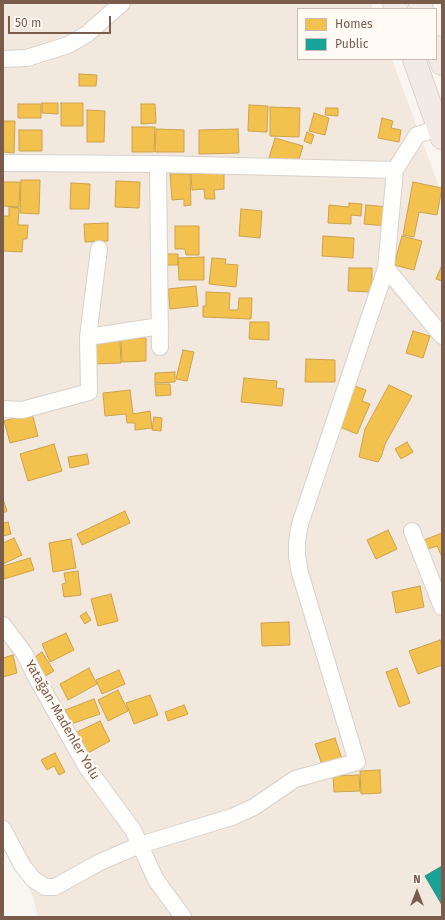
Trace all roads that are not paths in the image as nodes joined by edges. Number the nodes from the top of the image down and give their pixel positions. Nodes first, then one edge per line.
1 (122, 3) edge
2 (437, 50) edge
3 (3, 59) edge
4 (414, 60) edge
5 (442, 64) edge
6 (440, 133) edge
7 (3, 162) edge
8 (158, 164) junction
9 (395, 170) junction
10 (99, 249) dead end
11 (386, 268) junction
12 (160, 326) junction
13 (442, 336) edge
14 (88, 337) junction
15 (160, 346) dead end
16 (3, 409) edge
17 (412, 531) dead end
18 (439, 589) edge
19 (442, 607) edge
20 (3, 625) edge
21 (3, 829) edge
22 (140, 845) junction
23 (183, 917) edge

1 - 3 street
2 - 5 highway
4 - 6 highway
6 - 9 street
7 - 8 street
8 - 9 street
8 - 12 street
9 - 11 street
10 - 14 street
11 - 13 street
11 - 22 street
12 - 14 street
12 - 15 street
14 - 16 street
17 - 18 street
18 - 19 street
20 - 22 street, Yatağan-Madenler Yolu
21 - 22 street
22 - 23 street, Yatağan-Madenler Yolu

